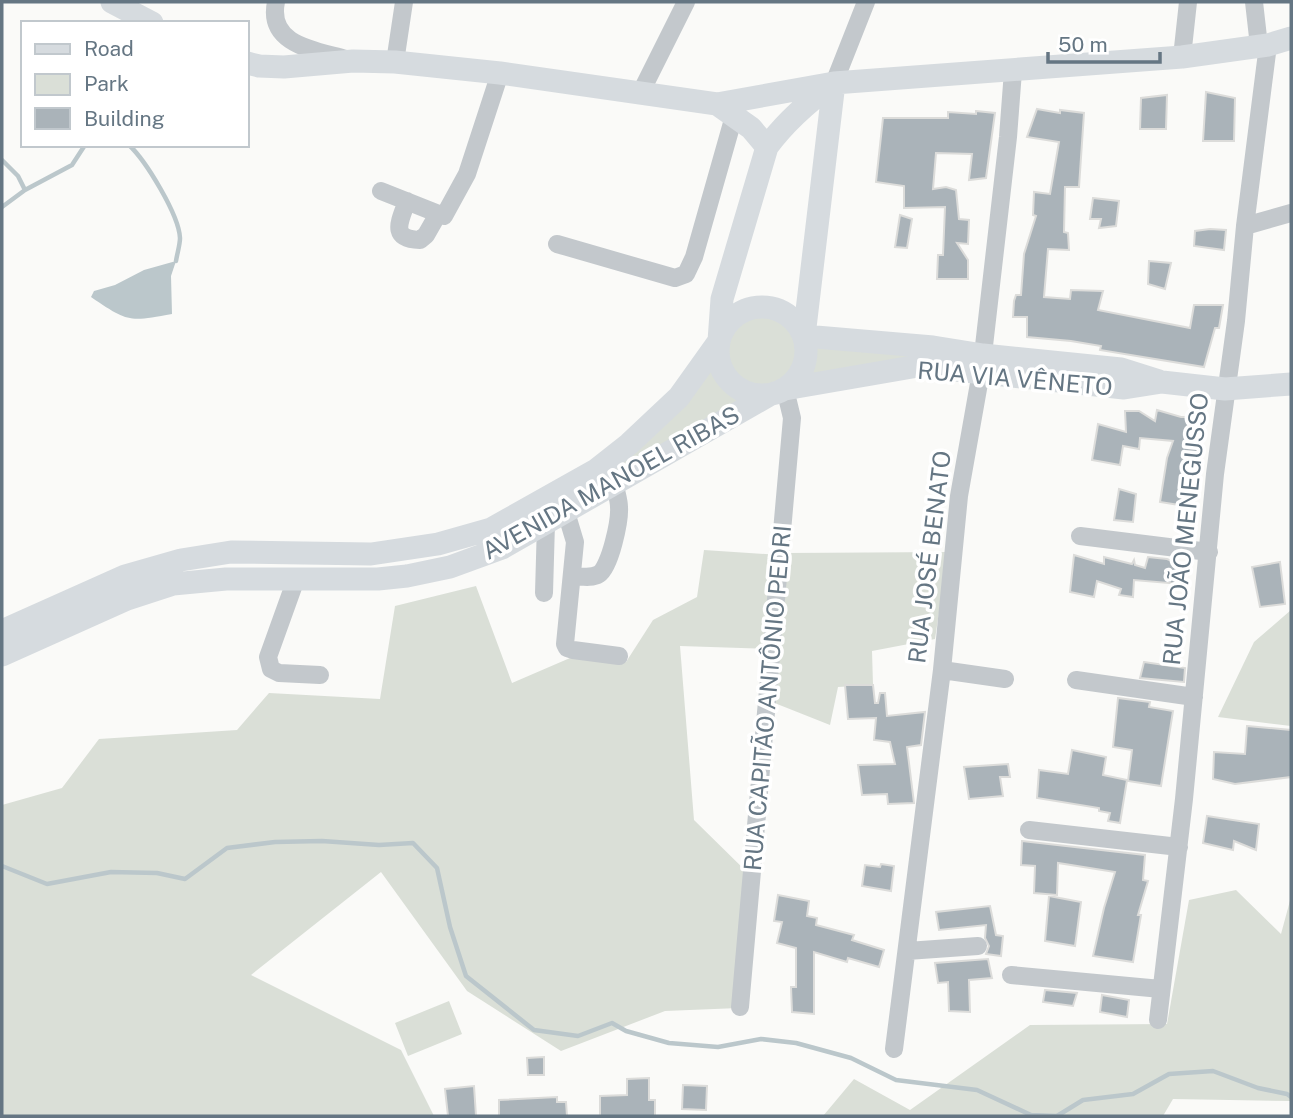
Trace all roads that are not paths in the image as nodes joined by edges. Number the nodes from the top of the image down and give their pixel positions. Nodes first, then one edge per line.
1 (112, 2) edge
2 (276, 2) edge
3 (404, 2) edge
4 (686, 2) edge
5 (866, 2) edge
6 (1188, 2) edge
7 (1254, 2) edge
8 (148, 21) edge
9 (1291, 38) edge
10 (1263, 45) junction
11 (1182, 57) junction
12 (353, 61) junction
13 (395, 62) junction
14 (248, 63) edge
15 (1013, 71) junction
16 (500, 73) junction
17 (834, 83) junction
18 (640, 94) junction
19 (725, 110) junction
20 (767, 147) junction
21 (381, 191) dead end
22 (407, 201) junction
23 (1291, 213) edge
24 (438, 214) junction
25 (1245, 226) junction
26 (557, 244) dead end
27 (722, 299) junction
28 (804, 337) junction
29 (719, 341) junction
30 (982, 363) junction
31 (694, 376) junction
32 (1291, 384) edge
33 (1225, 389) junction
34 (778, 391) junction
35 (615, 485) junction
36 (566, 512) junction
37 (546, 523) junction
38 (1080, 536) dead end
39 (1209, 552) junction
40 (572, 576) junction
41 (296, 579) junction
42 (544, 593) dead end
43 (2, 631) edge
44 (2, 655) edge
45 (618, 656) dead end
46 (942, 670) junction
47 (320, 676) dead end
48 (1005, 679) dead end
49 (1076, 680) dead end
50 (1194, 697) junction
51 (1030, 830) dead end
52 (1178, 847) junction
53 (978, 946) dead end
54 (907, 951) junction
55 (1011, 975) dead end
56 (1161, 989) junction
57 (740, 1007) dead end
58 (1158, 1020) dead end
59 (894, 1049) dead end

1 - 8 main road
2 - 12 street
3 - 13 street
4 - 18 street
5 - 17 street
6 - 11 street
7 - 10 street, RUA JOÃO MENEGUSSO
9 - 10 main road
10 - 11 main road
10 - 25 street, RUA JOÃO MENEGUSSO
11 - 15 main road
12 - 13 main road
12 - 14 main road
13 - 16 main road
15 - 17 main road
15 - 30 street, RUA JOSÉ BENATO
16 - 18 main road
16 - 24 street
17 - 19 main road
17 - 20 main road, AVENIDA MANOEL RIBAS
17 - 28 main road
18 - 19 main road
19 - 20 main road
19 - 26 street
20 - 27 main road, AVENIDA MANOEL RIBAS
21 - 22 street
22 - 24 street
22 - 24 street
23 - 25 street
25 - 33 street, RUA JOÃO MENEGUSSO
27 - 29 main road, AVENIDA MANOEL RIBAS
27 - 31 main road, AVENIDA MANOEL RIBAS
28 - 29 main road
28 - 30 main road, RUA VIA VÊNETO
28 - 34 main road
29 - 31 main road, AVENIDA MANOEL RIBAS
29 - 34 main road
30 - 33 main road, RUA VIA VÊNETO
30 - 34 main road, RUA VIA VÊNETO
30 - 46 street, RUA JOSÉ BENATO
31 - 43 main road, AVENIDA MANOEL RIBAS
32 - 33 main road, RUA VIA VÊNETO
33 - 39 street, RUA JOÃO MENEGUSSO
34 - 35 main road, AVENIDA MANOEL RIBAS
34 - 57 street, RUA CAPITÃO ANTÔNIO PEDRI
35 - 36 main road, AVENIDA MANOEL RIBAS
35 - 40 street
36 - 37 main road, AVENIDA MANOEL RIBAS
36 - 40 street
37 - 41 main road, AVENIDA MANOEL RIBAS
37 - 42 street
38 - 39 street
39 - 50 street, RUA JOÃO MENEGUSSO
40 - 45 street
41 - 44 main road, AVENIDA MANOEL RIBAS
41 - 47 street
46 - 48 street
46 - 54 street, RUA JOSÉ BENATO
49 - 50 street
50 - 52 street, RUA JOÃO MENEGUSSO
51 - 52 street
52 - 56 street, RUA JOÃO MENEGUSSO
53 - 54 street
54 - 59 street, RUA JOSÉ BENATO
55 - 56 street
56 - 58 street, RUA JOÃO MENEGUSSO

